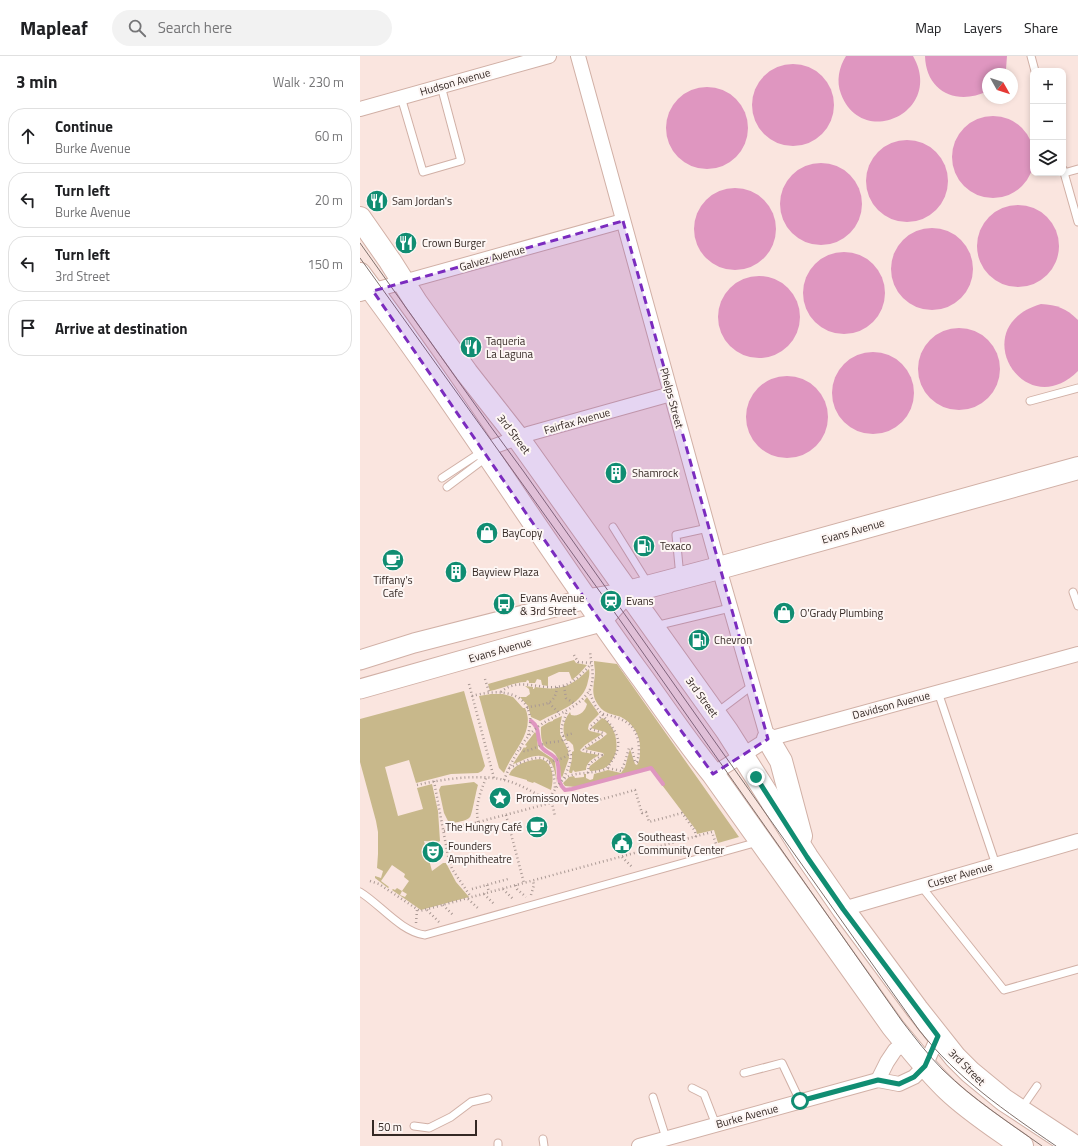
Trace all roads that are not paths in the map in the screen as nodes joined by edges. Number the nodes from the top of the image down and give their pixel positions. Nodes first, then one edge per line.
1 (549, 56) edge
2 (578, 56) edge
3 (1031, 56) edge
4 (1034, 68) edge
5 (441, 86) junction
6 (401, 97) junction
7 (360, 109) edge
8 (1078, 169) edge
9 (1066, 171) edge
10 (1065, 176) edge
11 (360, 218) edge
12 (623, 221) junction
13 (1078, 222) edge
14 (403, 282) junction
15 (364, 286) edge
16 (1078, 388) edge
17 (671, 394) junction
18 (1030, 402) dead end
19 (518, 438) junction
20 (486, 453) junction
21 (1078, 468) edge
22 (442, 478) dead end
23 (448, 487) dead end
24 (613, 527) dead end
25 (708, 528) junction
26 (719, 568) junction
27 (680, 578) junction
28 (650, 587) junction
29 (628, 592) junction
30 (1074, 592) dead end
31 (586, 600) junction
32 (1078, 606) edge
33 (730, 608) junction
34 (601, 622) junction
35 (653, 626) junction
36 (1078, 654) edge
37 (360, 660) edge
38 (753, 685) junction
39 (360, 689) edge
40 (938, 692) junction
41 (715, 714) junction
42 (768, 739) junction
43 (742, 755) junction
44 (713, 774) junction
45 (760, 841) junction
46 (1078, 841) edge
47 (807, 857) junction
48 (996, 865) junction
49 (921, 886) junction
50 (360, 892) edge
51 (843, 909) junction
52 (1078, 969) edge
53 (938, 1036) junction
54 (906, 1043) junction
55 (925, 1066) junction
56 (744, 1073) dead end
57 (878, 1080) junction
58 (1037, 1086) dead end
59 (692, 1088) dead end
60 (653, 1097) dead end
61 (488, 1098) dead end
62 (800, 1101) junction
63 (1020, 1110) junction
64 (716, 1125) junction
65 (414, 1126) dead end
66 (666, 1138) junction
67 (639, 1146) edge
68 (1022, 1146) edge
69 (1074, 1146) edge

1 - 5 street, Hudson Avenue
2 - 12 street, Phelps Street
3 - 4 lane
5 - 6 street, Hudson Avenue
5 - 6 lane
6 - 7 street, Hudson Avenue
8 - 9 lane
10 - 13 lane
11 - 14 main road, 3rd Street
12 - 14 street, Galvez Avenue
12 - 17 street, Phelps Street
14 - 15 street, Galvez Avenue
14 - 19 main road, 3rd Street
15 - 20 main road
16 - 18 lane
17 - 19 street, Fairfax Avenue
17 - 25 street, Phelps Street
19 - 20 street, Fairfax Avenue
19 - 29 main road, 3rd Street
20 - 22 lane
20 - 23 lane
20 - 31 main road
21 - 26 main road, Evans Avenue
24 - 28 lane
25 - 26 street, Phelps Street
25 - 27 lane
26 - 27 main road, Evans Avenue
26 - 33 street, Phelps Street
27 - 28 main road, Evans Avenue
28 - 29 main road, Evans Avenue
29 - 31 main road, Evans Avenue
29 - 34 main road
29 - 35 main road, 3rd Street
30 - 32 lane
31 - 34 main road
31 - 37 main road, Evans Avenue
33 - 35 lane
33 - 38 street, Phelps Street
34 - 39 main road, Evans Avenue
34 - 44 main road
35 - 41 main road, 3rd Street
36 - 40 street, Davidson Avenue
38 - 41 lane
38 - 42 street, Phelps Street
40 - 42 street, Davidson Avenue
40 - 48 lane
41 - 43 main road, 3rd Street
42 - 43 street, Davidson Avenue
42 - 47 main road
43 - 44 street, Davidson Avenue
43 - 47 main road, 3rd Street
44 - 45 main road
45 - 50 lane
45 - 54 main road
46 - 48 street, Custer Avenue
47 - 51 main road, 3rd Street
48 - 49 street, Custer Avenue
49 - 51 street, Custer Avenue
49 - 52 lane
51 - 53 main road, 3rd Street
53 - 55 street, Burke Avenue
53 - 63 main road, 3rd Street
54 - 55 main road
54 - 57 street
55 - 57 street, Burke Avenue
55 - 68 main road
56 - 62 lane
57 - 62 street, Burke Avenue
58 - 63 lane
59 - 64 lane
60 - 66 lane
61 - 65 lane
62 - 64 street, Burke Avenue
63 - 69 main road, 3rd Street
64 - 66 street, Burke Avenue
66 - 67 street, Burke Avenue

